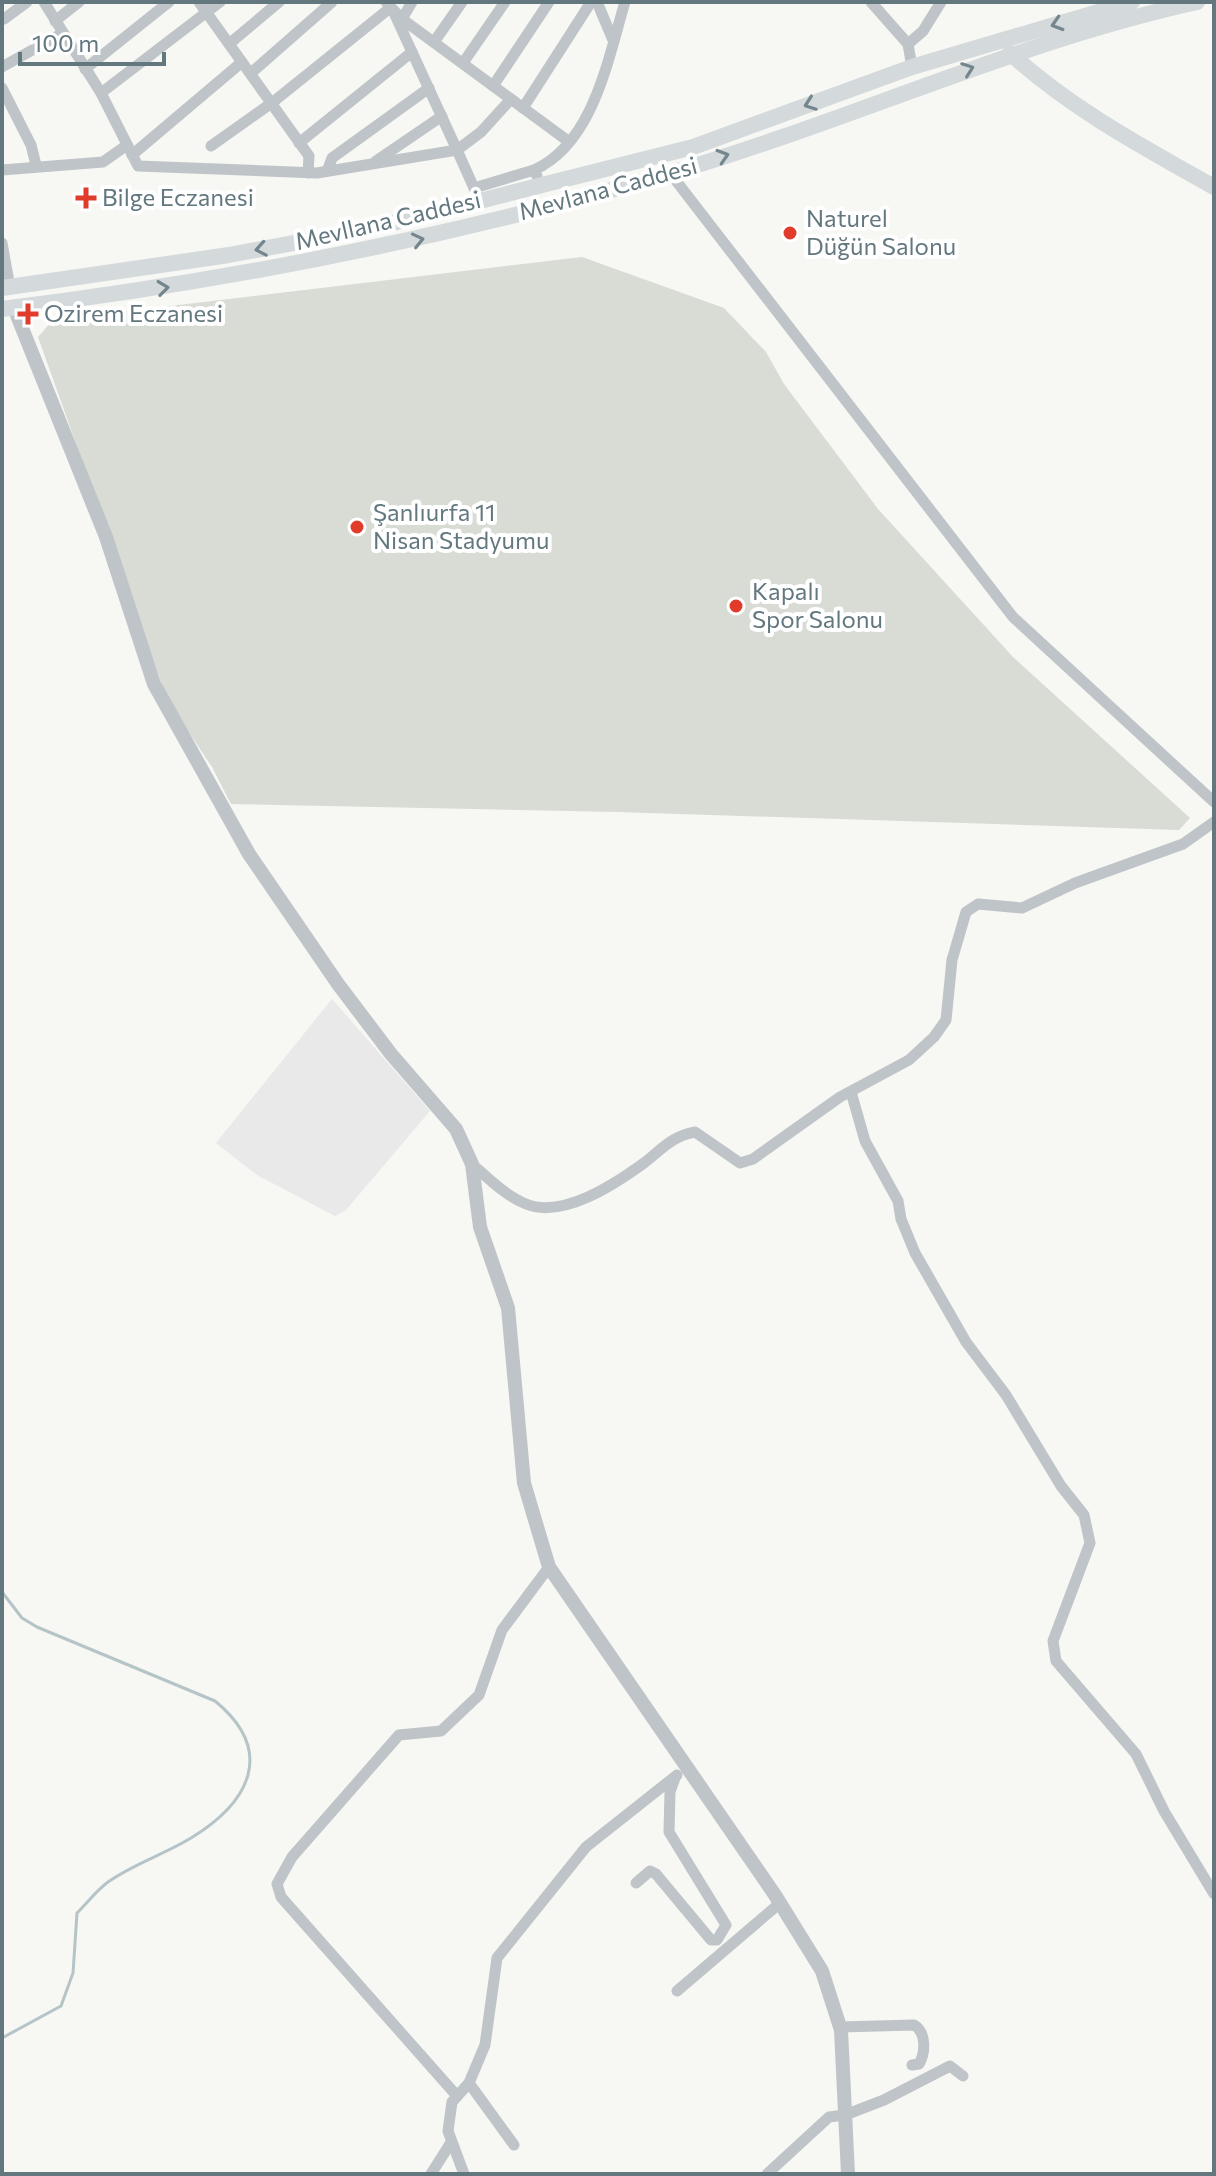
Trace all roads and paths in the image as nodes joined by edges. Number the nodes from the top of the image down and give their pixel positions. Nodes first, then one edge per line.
1 (27, 2) edge
2 (44, 2) edge
3 (79, 2) edge
4 (169, 2) edge
5 (220, 2) edge
6 (279, 2) edge
7 (332, 2) edge
8 (412, 2) edge
9 (462, 2) edge
10 (505, 2) edge
11 (549, 2) edge
12 (591, 2) edge
13 (597, 2) edge
14 (625, 2) edge
15 (871, 2) edge
16 (941, 2) edge
17 (1132, 2) edge
18 (1197, 2) edge
19 (203, 7) edge
20 (393, 10) edge
21 (4, 19) edge
22 (55, 21) junction
23 (63, 33) junction
24 (613, 40) junction
25 (434, 42) junction
26 (229, 44) junction
27 (908, 44) junction
28 (412, 52) junction
29 (1010, 53) junction
30 (242, 62) junction
31 (463, 63) junction
32 (2, 67) edge
33 (912, 67) junction
34 (85, 69) junction
35 (251, 73) junction
36 (493, 86) junction
37 (2, 88) edge
38 (429, 88) junction
39 (101, 93) junction
40 (511, 99) junction
41 (273, 102) junction
42 (523, 108) junction
43 (442, 116) junction
44 (568, 141) junction
45 (299, 143) junction
46 (211, 146) dead end
47 (129, 150) junction
48 (457, 150) junction
49 (373, 163) junction
50 (36, 165) junction
51 (328, 169) junction
52 (2, 170) edge
53 (534, 170) junction
54 (308, 173) junction
55 (670, 173) junction
56 (542, 185) junction
57 (1214, 187) edge
58 (2, 243) edge
59 (6, 288) edge
60 (8, 308) edge
61 (1214, 802) edge
62 (1214, 822) edge
63 (851, 1092) junction
64 (472, 1164) junction
65 (549, 1567) junction
66 (681, 1769) junction
67 (636, 1883) dead end
68 (1214, 1894) edge
69 (780, 1903) junction
70 (677, 1991) dead end
71 (840, 2027) junction
72 (912, 2065) dead end
73 (963, 2076) dead end
74 (469, 2083) junction
75 (457, 2096) junction
76 (845, 2115) junction
77 (450, 2144) junction
78 (514, 2145) dead end
79 (431, 2174) edge
80 (464, 2174) edge
81 (767, 2174) edge
82 (848, 2174) edge

1 - 21 street
2 - 22 street
3 - 22 street
4 - 34 street
5 - 19 street
6 - 26 street
7 - 35 street
8 - 20 street
9 - 25 street
10 - 31 street
11 - 36 street
12 - 42 street
13 - 24 street
14 - 24 street
15 - 27 street
16 - 27 street
17 -> 33 main road, Mevllana Caddesi
18 - 29 main road, Mevlana Caddesi
19 - 26 street
19 - 39 street
20 - 25 street
20 - 28 street
20 - 41 street
22 - 23 street
23 - 32 street
23 - 34 street
24 - 44 street
25 - 31 street
26 - 30 street
27 - 33 street
28 - 38 street
28 - 45 street
55 -> 29 main road, Mevlana Caddesi
29 - 57 main road
30 - 35 street
30 - 47 street
31 - 36 street
33 -> 56 main road, Mevllana Caddesi
34 - 39 street
35 - 41 street
36 - 40 street
37 - 50 street
38 - 43 street
38 - 51 street
39 - 47 street
40 - 42 street
40 - 48 street
41 - 45 street
41 - 46 street
42 - 44 street
43 - 48 street
43 - 49 street
44 - 53 street
45 - 54 street
47 - 50 street
47 - 54 street
48 - 49 street
48 - 53 street
49 - 51 street
50 - 52 street
51 - 54 street
53 - 56 street
60 -> 55 main road, Mevlana Caddesi
55 - 61 street
56 -> 59 main road, Mevllana Caddesi
58 - 59 street
60 - 64 street
62 - 63 street
63 - 64 street
63 - 68 street
64 - 65 street
65 - 66 street
65 - 75 street
66 - 67 street
66 - 69 street
66 - 74 street
69 - 70 street
69 - 71 street
71 - 72 street
71 - 76 street
73 - 76 street
74 - 75 street
74 - 78 street
75 - 77 street
76 - 81 street
76 - 82 street
77 - 79 street
77 - 80 street

